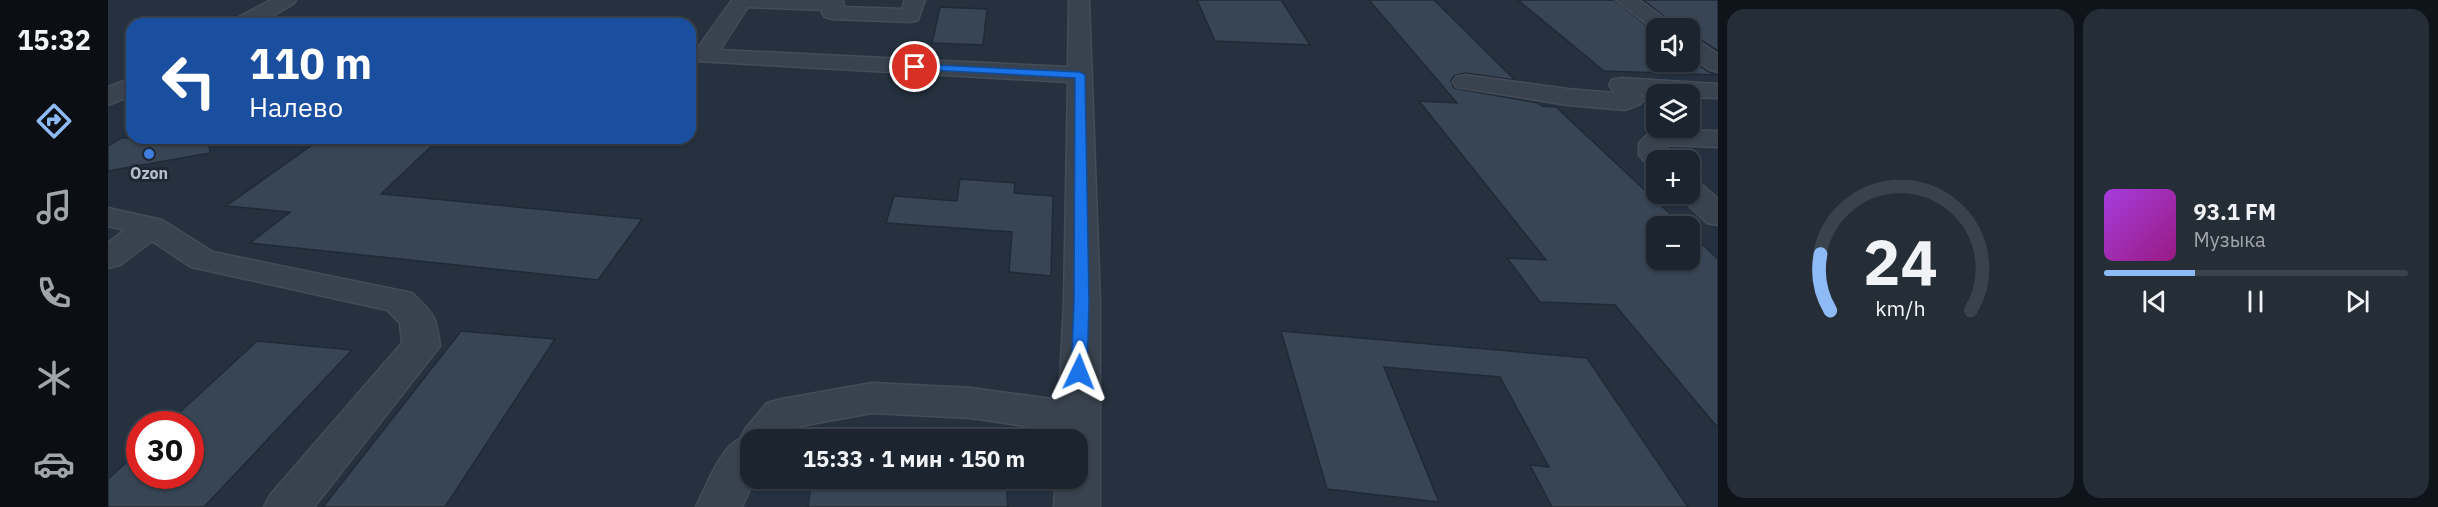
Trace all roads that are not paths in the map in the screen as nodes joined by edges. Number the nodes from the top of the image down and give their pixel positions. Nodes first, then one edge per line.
1 (286, 0) edge
2 (915, 0) edge
3 (1079, 0) edge
4 (1626, 0) edge
5 (254, 18) edge
6 (1652, 18) edge
7 (1700, 53) edge
8 (1718, 65) edge
9 (1080, 75) junction
10 (1465, 82) dead end
11 (126, 88) edge
12 (1718, 91) edge
13 (108, 97) edge
14 (1625, 102) junction
15 (1718, 139) edge
16 (1660, 149) edge
17 (1700, 199) edge
18 (1718, 216) edge
19 (108, 217) edge
20 (151, 227) junction
21 (108, 258) edge
22 (1078, 418) junction
23 (770, 429) edge
24 (740, 465) edge
25 (287, 507) edge
26 (719, 507) edge
27 (1077, 507) edge

1 - 5 street
2 - 9 street
3 - 9 street
4 - 6 street
7 - 8 street
9 - 22 street
10 - 14 street
11 - 13 street
12 - 14 street
14 - 16 street
15 - 16 street
17 - 18 street
19 - 20 street
20 - 21 street
20 - 25 street
22 - 23 street
22 - 27 street
24 - 26 street

